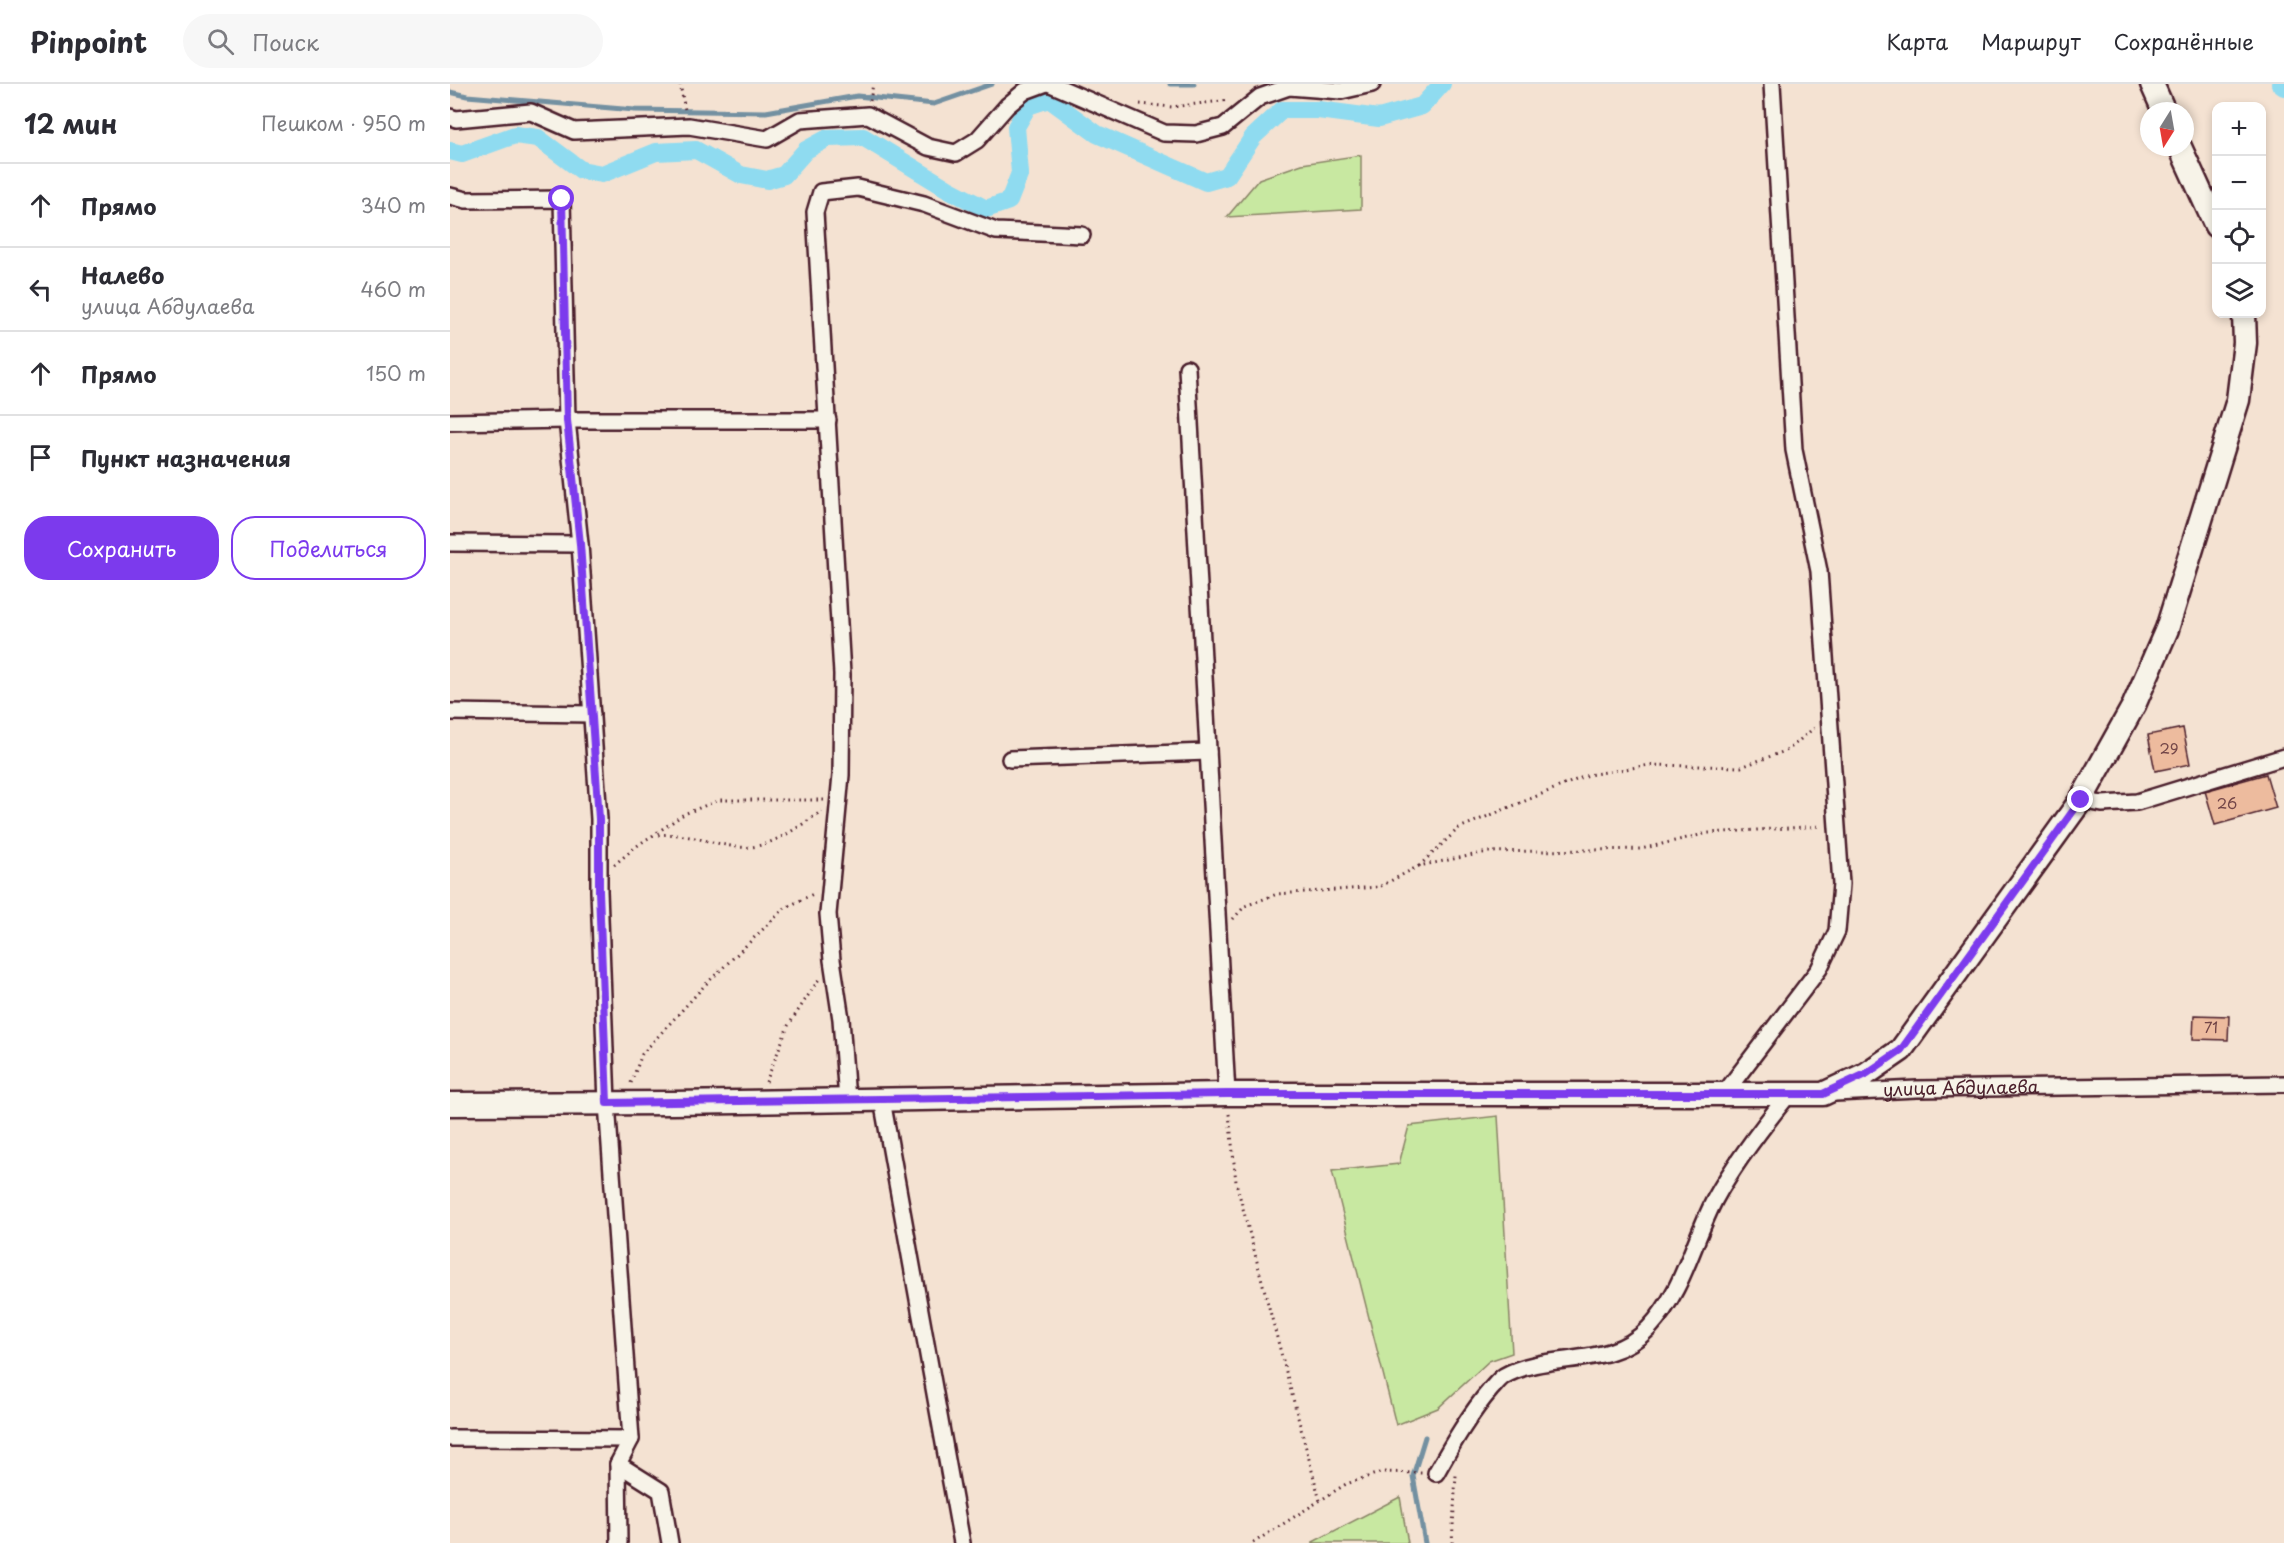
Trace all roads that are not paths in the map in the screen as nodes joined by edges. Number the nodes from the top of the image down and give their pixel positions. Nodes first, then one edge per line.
1 (1044, 84) edge
2 (1051, 84) edge
3 (1372, 84) edge
4 (1772, 84) edge
5 (2152, 84) edge
6 (2160, 102) edge
7 (450, 117) edge
8 (2184, 156) edge
9 (450, 196) edge
10 (2212, 215) edge
11 (1082, 235) dead end
12 (2244, 318) edge
13 (1187, 368) dead end
14 (567, 420) junction
15 (828, 420) junction
16 (450, 422) edge
17 (450, 543) edge
18 (580, 544) junction
19 (450, 712) edge
20 (592, 714) junction
21 (1208, 752) junction
22 (2284, 757) edge
23 (1010, 759) dead end
24 (2081, 800) junction
25 (2284, 1084) edge
26 (1227, 1094) junction
27 (1724, 1094) junction
28 (1789, 1094) junction
29 (1823, 1094) junction
30 (882, 1100) junction
31 (847, 1101) junction
32 (615, 1103) junction
33 (450, 1104) edge
34 (450, 1438) edge
35 (631, 1439) junction
36 (618, 1464) junction
37 (1436, 1473) road end
38 (619, 1543) edge
39 (670, 1543) edge
40 (962, 1543) edge

1 - 7 street
2 - 3 street
4 - 27 street
5 - 6 main road
8 - 10 main road
9 - 14 street
11 - 15 street
12 - 24 main road
13 - 21 street
14 - 15 street
14 - 16 street
14 - 18 street
15 - 31 street
17 - 18 street
18 - 20 street
19 - 20 street
20 - 32 street
21 - 23 street
21 - 26 street
22 - 24 street
24 - 29 main road
25 - 29 street, улица Абдулаева
26 - 27 main road, улица Абдулаева
26 - 30 main road, улица Абдулаева
27 - 28 main road, улица Абдулаева
28 - 29 main road, улица Абдулаева
28 - 37 street
30 - 31 main road, улица Абдулаева
30 - 40 street
31 - 32 main road, улица Абдулаева
32 - 33 main road, улица Абдулаева
32 - 35 street
34 - 35 street
35 - 36 street
36 - 38 street
36 - 39 street

